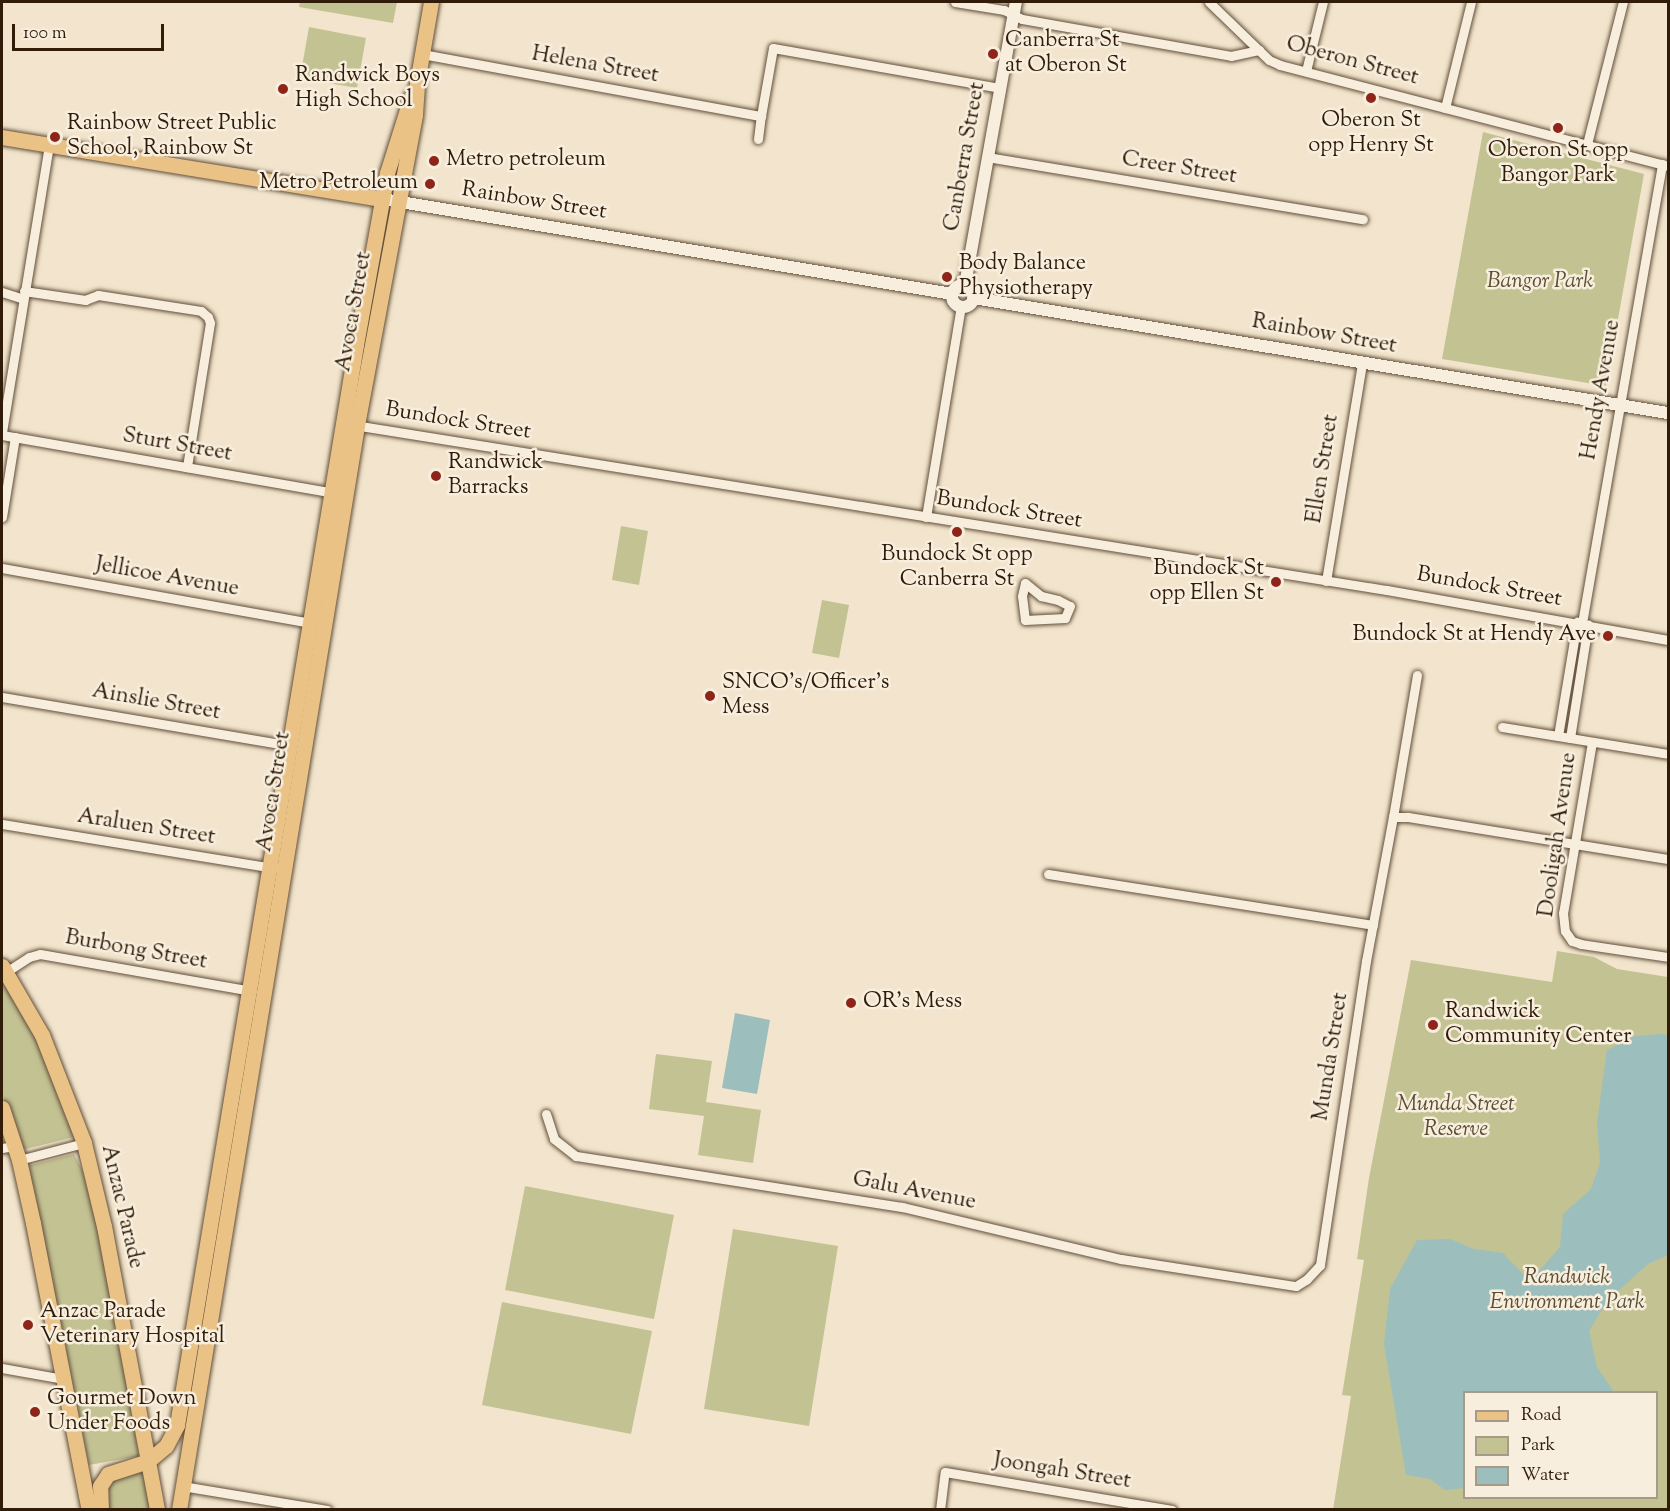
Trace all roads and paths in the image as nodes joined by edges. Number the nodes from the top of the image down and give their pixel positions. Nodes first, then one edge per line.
1 (431, 2) edge
2 (955, 2) edge
3 (1016, 2) edge
4 (1209, 2) edge
5 (1323, 2) edge
6 (1471, 2) edge
7 (1623, 2) edge
8 (1014, 15) junction
9 (1259, 50) junction
10 (422, 54) junction
11 (1305, 71) junction
12 (1000, 88) junction
13 (1445, 108) junction
14 (761, 116) junction
15 (2, 137) edge
16 (758, 139) dead end
17 (1587, 144) junction
18 (49, 145) junction
19 (987, 157) junction
20 (1665, 165) edge
21 (390, 201) junction
22 (1363, 219) dead end
23 (965, 285) junction
24 (2, 292) edge
25 (952, 294) junction
26 (24, 295) junction
27 (973, 298) junction
28 (961, 306) junction
29 (1362, 364) junction
30 (1619, 405) junction
31 (1668, 413) edge
32 (350, 424) junction
33 (2, 434) edge
34 (15, 437) junction
35 (187, 467) junction
36 (338, 493) junction
37 (2, 517) edge
38 (926, 517) junction
39 (2, 568) edge
40 (1326, 580) junction
41 (1025, 583) joint
42 (308, 622) junction
43 (1583, 623) junction
44 (325, 626) junction
45 (1668, 640) edge
46 (1417, 675) dead end
47 (2, 697) edge
48 (1502, 727) dead end
49 (1558, 736) junction
50 (1570, 738) junction
51 (1592, 742) junction
52 (289, 746) junction
53 (304, 749) junction
54 (1668, 754) edge
55 (1392, 820) junction
56 (2, 824) edge
57 (1575, 844) junction
58 (1668, 859) edge
59 (268, 868) junction
60 (285, 870) junction
61 (1048, 874) dead end
62 (1373, 925) junction
63 (1668, 957) edge
64 (4, 969) edge
65 (256, 992) junction
66 (2, 1108) edge
67 (546, 1114) dead end
68 (84, 1143) junction
69 (12, 1151) edge
70 (210, 1271) junction
71 (1296, 1286) joint
72 (2, 1368) edge
73 (64, 1379) junction
74 (142, 1424) junction
75 (177, 1425) junction
76 (148, 1461) junction
77 (182, 1486) junction
78 (89, 1509) edge
79 (101, 1509) edge
80 (157, 1509) edge
81 (178, 1509) edge
82 (325, 1509) edge
83 (940, 1509) edge
84 (1172, 1509) edge

1 - 10 main road, Avoca Street
2 - 8 street, Oberon Street
3 - 8 street, Canberra Street
4 - 9 street
5 - 11 street
6 - 13 street
7 - 17 street
8 - 9 street, Oberon Street
8 - 12 street, Canberra Street
9 - 11 street, Oberon Street
10 - 14 street, Helena Street
10 - 21 main road, Avoca Street
11 - 13 street, Oberon Street
12 - 14 street
12 - 19 street, Canberra Street
13 - 17 street, Oberon Street
14 - 16 street
15 - 18 main road, Rainbow Street
17 - 20 street, Oberon Street
18 - 21 main road, Rainbow Street
18 - 26 street
19 - 22 street, Creer Street
19 - 23 street, Canberra Street
20 - 30 street, Hendy Avenue
21 - 25 street, Rainbow Street
21 - 32 main road, Avoca Street
23 - 25 street
23 - 27 street
24 - 26 street
25 - 28 street
26 - 33 street
26 - 35 street
27 - 28 street
27 - 29 street, Rainbow Street
28 - 38 street
29 - 30 street, Rainbow Street
29 - 40 street, Ellen Street
30 - 31 street, Rainbow Street
30 - 43 street, Hendy Avenue
32 - 36 main road, Avoca Street
32 - 38 street, Bundock Street
33 - 34 street, Sturt Street
34 - 35 street, Sturt Street
34 - 37 street
35 - 36 street, Sturt Street
36 - 42 main road, Avoca Street
36 - 44 main road, Avoca Street
38 - 40 street, Bundock Street
39 - 42 street, Jellicoe Avenue
40 - 43 street, Bundock Street
41 - 41 street
42 - 44 street, Jellicoe Avenue
42 - 52 main road, Avoca Street
43 - 45 street, Bundock Street
43 - 49 street, Hendy Avenue
43 - 50 street, Hendy Avenue
44 - 53 main road, Avoca Street
46 - 55 street, Munda Street
47 - 52 street, Ainslie Street
48 - 49 street
49 - 50 street
50 - 51 street
51 - 54 street
51 - 57 street, Dooligah Avenue
52 - 53 street, Ainslie Street
52 - 59 main road, Avoca Street
53 - 60 main road, Avoca Street
55 - 57 street
55 - 62 street, Munda Street
56 - 59 street, Araluen Street
57 - 58 street
57 - 63 street, Dooligah Avenue
59 - 60 street, Araluen Street
59 - 65 main road, Avoca Street
60 - 65 main road, Avoca Street
61 - 62 street
62 - 71 street, Munda Street
64 - 65 street, Burbong Street
64 - 68 main road, Anzac Parade
65 - 70 main road, Avoca Street
66 - 69 main road
67 - 71 street, Galu Avenue
68 - 69 street
68 - 74 main road, Anzac Parade
69 - 73 main road
70 - 75 main road, Avoca Street
70 - 77 main road, Avoca Street
72 - 73 street
73 - 78 main road
74 - 75 main road
74 - 76 main road, Anzac Parade
75 - 76 main road
76 - 79 main road
76 - 80 main road, Anzac Parade
77 - 81 main road, Avoca Street
77 - 82 street
83 - 84 street, Joongah Street

